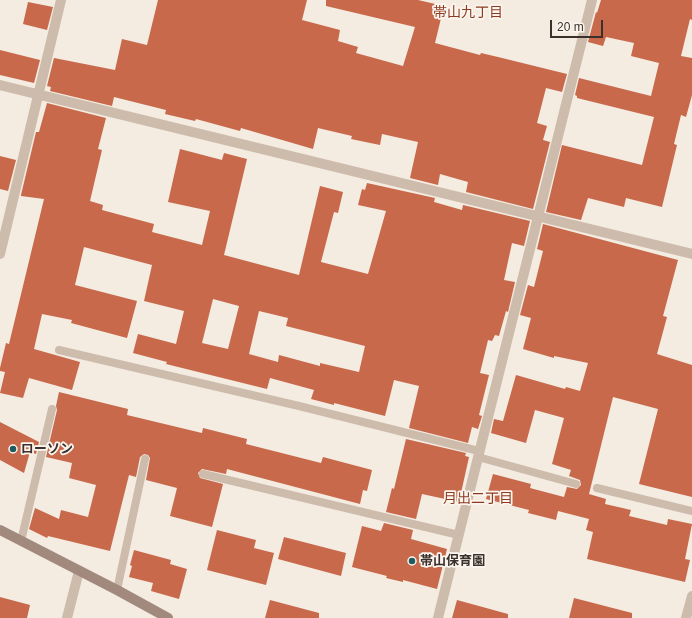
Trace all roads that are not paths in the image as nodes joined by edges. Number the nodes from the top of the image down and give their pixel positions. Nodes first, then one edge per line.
1 (61, 0) edge
2 (592, 0) edge
3 (0, 85) edge
4 (38, 94) junction
5 (538, 216) junction
6 (0, 254) edge
7 (692, 254) edge
8 (59, 350) dead end
9 (52, 409) dead end
10 (479, 454) junction
11 (145, 459) dead end
12 (204, 474) dead end
13 (576, 484) dead end
14 (597, 488) dead end
15 (692, 511) edge
16 (0, 530) edge
17 (459, 535) junction
18 (21, 541) junction
19 (79, 571) junction
20 (117, 590) junction
21 (692, 596) edge
22 (67, 618) edge
23 (168, 618) edge
24 (438, 618) edge
25 (686, 618) edge

1 - 4 street
2 - 5 street
3 - 4 street
4 - 5 street
4 - 6 street
5 - 7 street
5 - 10 street
8 - 10 lane
9 - 18 lane
10 - 13 lane
10 - 17 street
11 - 20 lane
12 - 17 lane
14 - 15 lane
16 - 18 street
17 - 24 street
18 - 19 street
19 - 20 street
19 - 22 street
20 - 23 street
21 - 25 street

